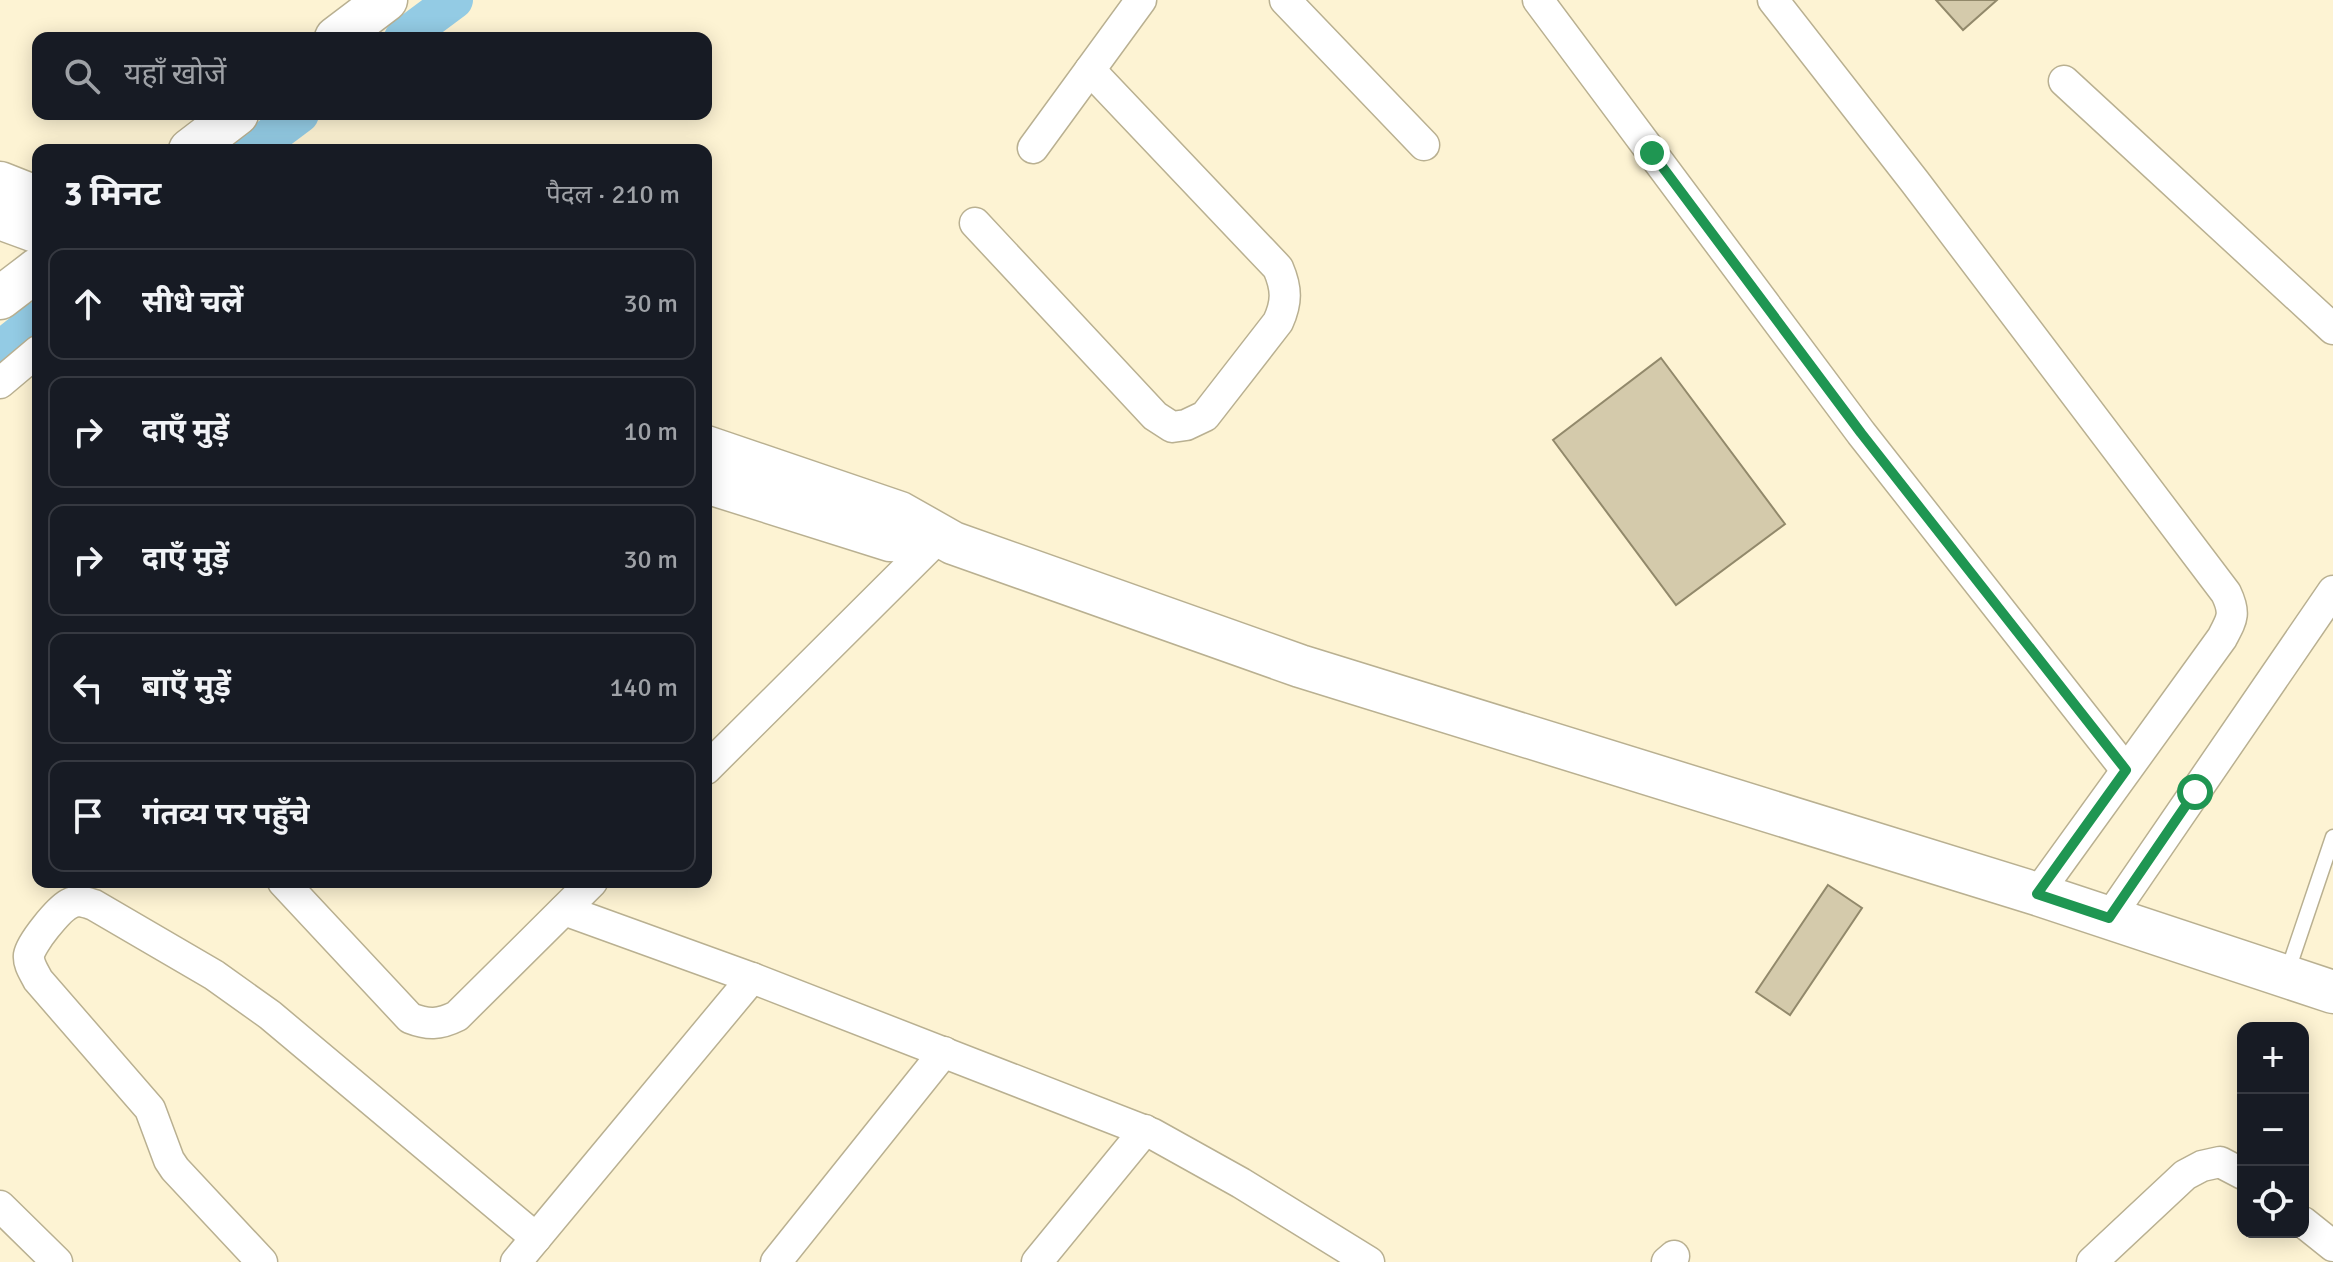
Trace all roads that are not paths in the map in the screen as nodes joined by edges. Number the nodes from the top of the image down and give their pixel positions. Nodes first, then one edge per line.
1 (386, 0) edge
2 (1141, 0) edge
3 (1285, 0) edge
4 (1538, 0) edge
5 (1773, 0) edge
6 (344, 32) edge
7 (1090, 70) junction
8 (2064, 81) dead end
9 (229, 120) edge
10 (198, 144) edge
11 (1424, 145) dead end
12 (1033, 148) dead end
13 (0, 183) edge
14 (32, 196) edge
15 (0, 218) edge
16 (975, 223) dead end
17 (32, 230) edge
18 (32, 274) edge
19 (0, 298) edge
20 (2333, 329) edge
21 (32, 356) edge
22 (0, 383) edge
23 (712, 449) edge
24 (712, 484) edge
25 (944, 543) junction
26 (2333, 591) edge
27 (712, 763) edge
28 (2126, 770) junction
29 (2333, 837) edge
30 (289, 888) edge
31 (578, 892) edge
32 (2037, 894) junction
33 (2109, 918) junction
34 (2286, 975) junction
35 (752, 978) junction
36 (2333, 992) edge
37 (944, 1052) junction
38 (1145, 1130) junction
39 (2237, 1169) edge
40 (0, 1206) edge
41 (2309, 1227) edge
42 (536, 1238) junction
43 (2333, 1246) edge
44 (57, 1262) edge
45 (262, 1262) edge
46 (516, 1262) edge
47 (776, 1262) edge
48 (1037, 1262) edge
49 (1369, 1262) edge
50 (2092, 1262) edge

1 - 6 street
2 - 7 street
3 - 11 street
4 - 28 street
5 - 28 street
7 - 12 street
7 - 16 street
8 - 20 street
9 - 10 street
13 - 14 street
15 - 17 street
18 - 19 street
21 - 22 street
23 - 25 street
24 - 25 street
25 - 27 street
25 - 32 street
26 - 33 street
28 - 32 street
29 - 34 lane
30 - 31 street
31 - 35 street
32 - 33 street
33 - 34 street
34 - 36 street
35 - 37 street
35 - 42 street
37 - 38 street
37 - 47 street
38 - 48 street
38 - 49 street
39 - 50 street
40 - 44 street
41 - 43 street
42 - 45 street
42 - 46 street

